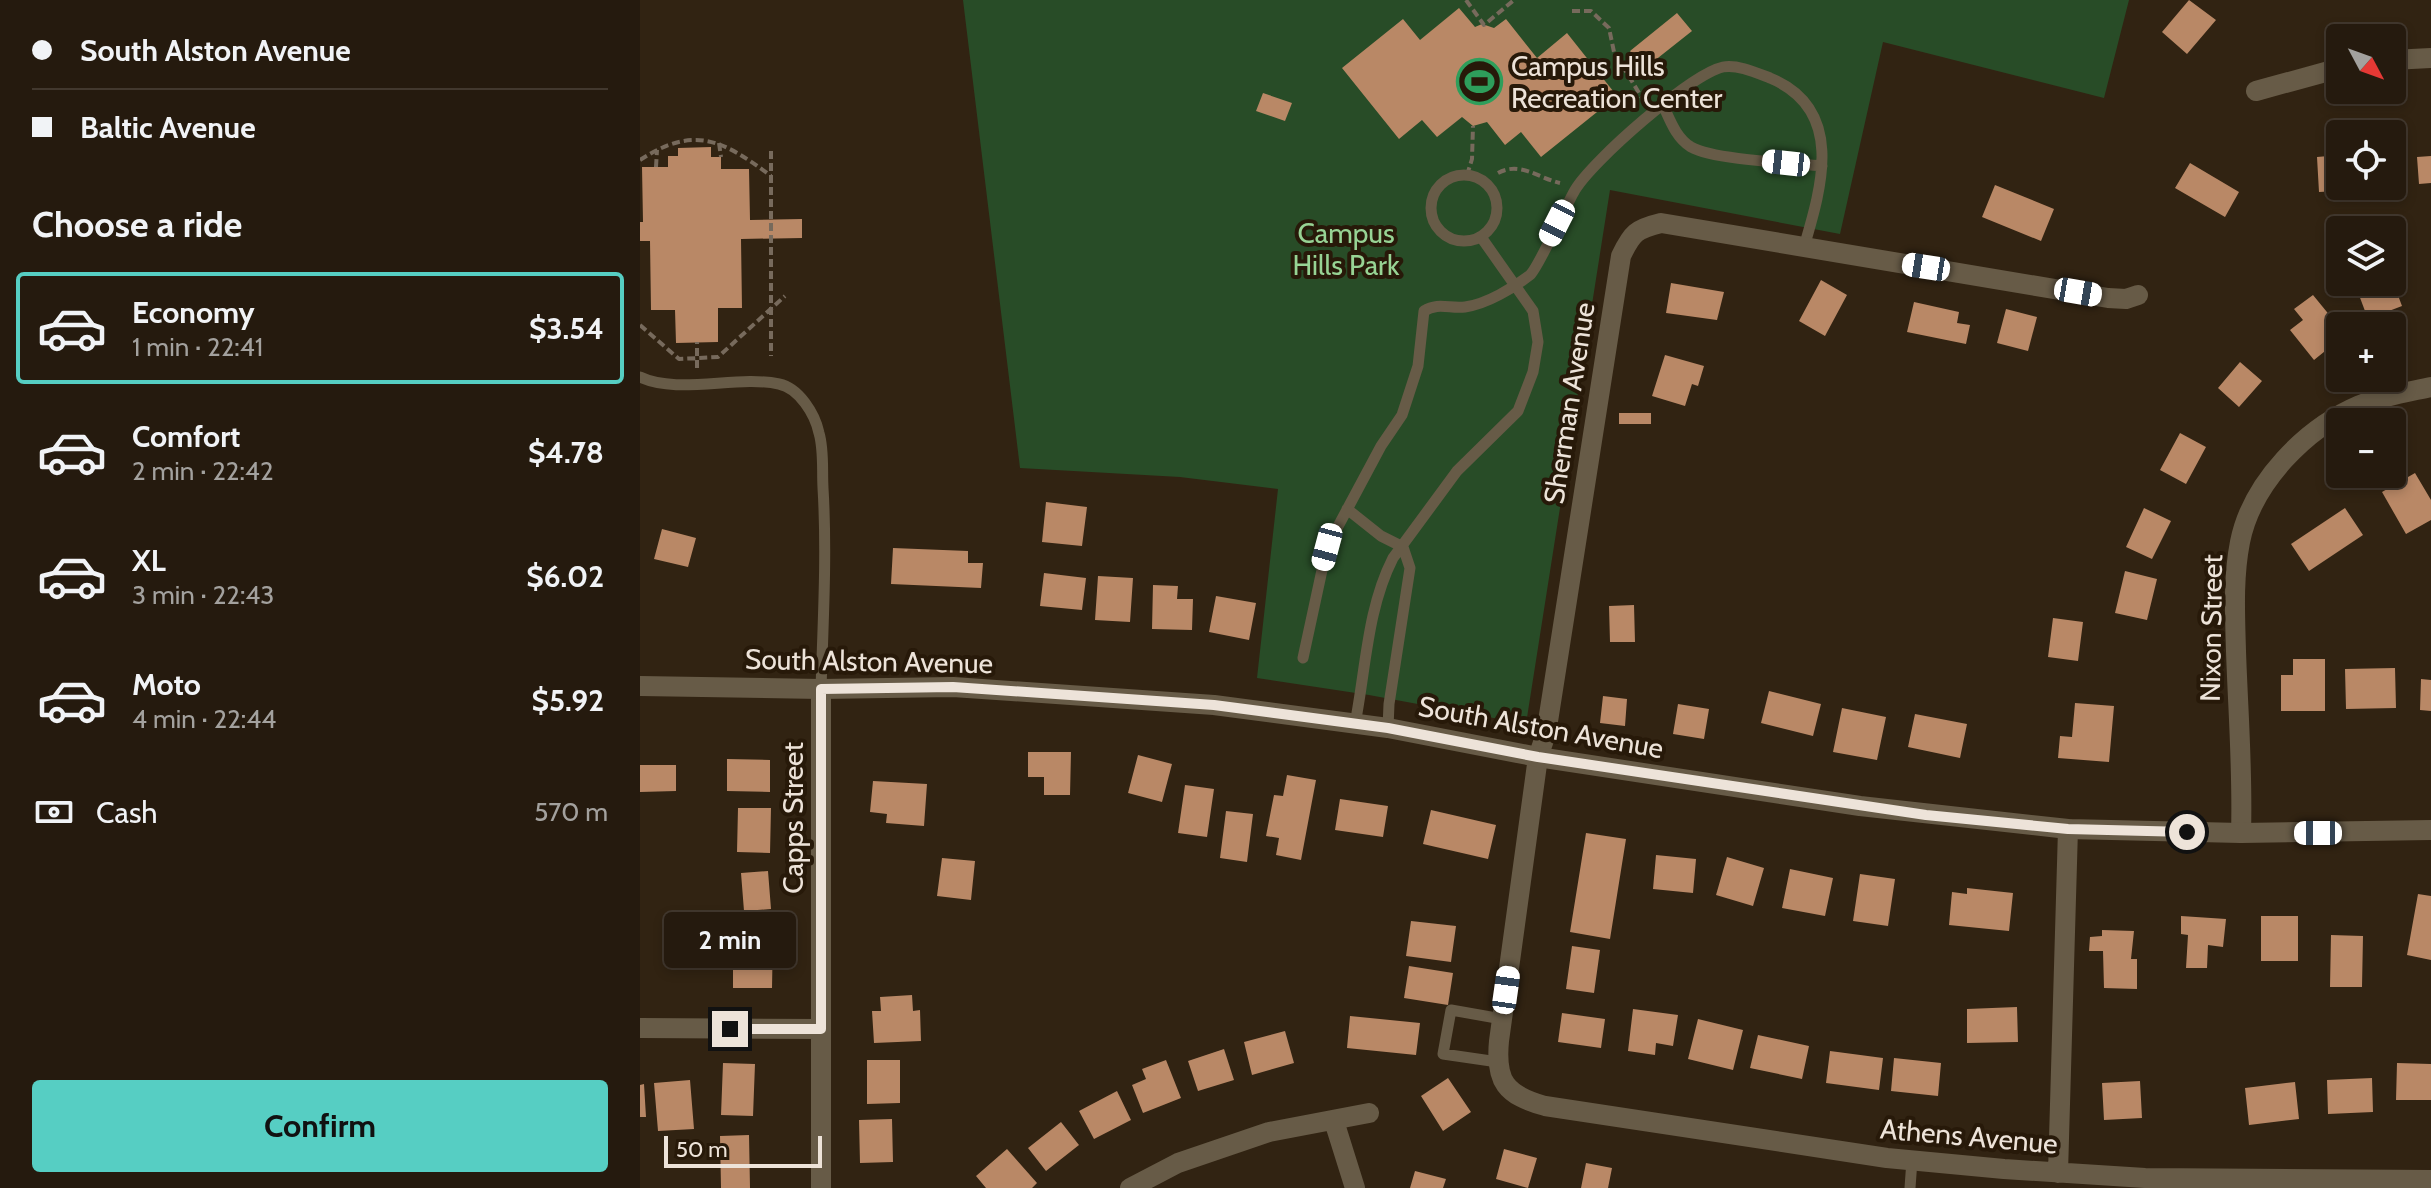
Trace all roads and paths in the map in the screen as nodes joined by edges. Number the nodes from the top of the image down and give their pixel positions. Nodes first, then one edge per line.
1 (1466, 0) edge
2 (1514, 0) edge
3 (1572, 11) dead end
4 (2431, 58) edge
5 (2406, 59) edge
6 (2326, 72) edge
7 (2256, 91) dead end
8 (1663, 105) junction
9 (1653, 114) junction
10 (1473, 126) dead end
11 (719, 143) junction
12 (657, 150) junction
13 (771, 151) dead end
14 (721, 157) dead end
15 (640, 160) edge
16 (1822, 166) junction
17 (656, 167) dead end
18 (1498, 173) dead end
19 (1467, 175) junction
20 (771, 176) junction
21 (1561, 184) dead end
22 (1481, 237) junction
23 (1804, 247) junction
24 (1515, 283) junction
25 (2138, 295) dead end
26 (785, 296) dead end
27 (772, 308) junction
28 (640, 325) edge
29 (697, 342) dead end
30 (771, 356) dead end
31 (696, 358) junction
32 (640, 377) edge
33 (697, 383) junction
34 (2431, 387) edge
35 (1347, 509) junction
36 (1403, 547) junction
37 (1303, 658) dead end
38 (640, 686) edge
39 (821, 689) junction
40 (1355, 724) junction
41 (1388, 728) junction
42 (1538, 757) junction
43 (2068, 829) junction
44 (2431, 830) edge
45 (2241, 833) junction
46 (1502, 1019) junction
47 (640, 1028) edge
48 (821, 1029) junction
49 (1498, 1062) junction
50 (1509, 1090) joint
51 (1369, 1113) dead end
52 (1334, 1121) junction
53 (1912, 1160) junction
54 (2058, 1173) junction
55 (2431, 1180) edge
56 (2144, 1183) edge
57 (821, 1188) edge
58 (1130, 1188) edge
59 (1355, 1188) edge
60 (1910, 1188) edge

1 - 2 path
3 - 9 path
4 - 5 street
6 - 7 street
8 - 9 lane
8 - 16 lane
8 - 16 lane
9 - 24 lane
10 - 19 path
11 - 12 path
11 - 14 path
11 - 20 path
12 - 15 path
12 - 17 path
13 - 20 path
16 - 23 lane
18 - 21 path
19 - 22 lane
19 - 22 lane
20 - 27 path
22 - 24 lane
23 - 25 street, Sherman Avenue
23 - 42 street, Sherman Avenue
24 - 35 lane
24 - 36 lane
26 - 27 path
27 - 30 path
27 - 31 path
28 - 31 path
29 - 31 path
31 - 33 path
32 - 33 lane
33 - 39 lane
34 - 45 street, Nixon Street
35 - 36 lane
35 - 37 lane
36 - 40 lane
36 - 41 lane
38 - 39 street, South Alston Avenue
39 - 40 street, South Alston Avenue
39 - 48 street, Capps Street
40 - 41 street, South Alston Avenue
41 - 42 street, South Alston Avenue
42 - 43 street, South Alston Avenue
42 - 46 street, Sherman Avenue
43 - 45 street, South Alston Avenue
43 - 54 street
44 - 45 street, South Alston Avenue
46 - 49 street, Sherman Avenue
46 - 49 lane
47 - 48 street
48 - 57 street, Capps Street
49 - 50 street, Sherman Avenue
50 - 53 street, Athens Avenue
51 - 52 street
52 - 58 street
52 - 59 street
53 - 54 street, Athens Avenue
53 - 60 lane
54 - 56 street, Athens Avenue
55 - 56 street, Athens Avenue

